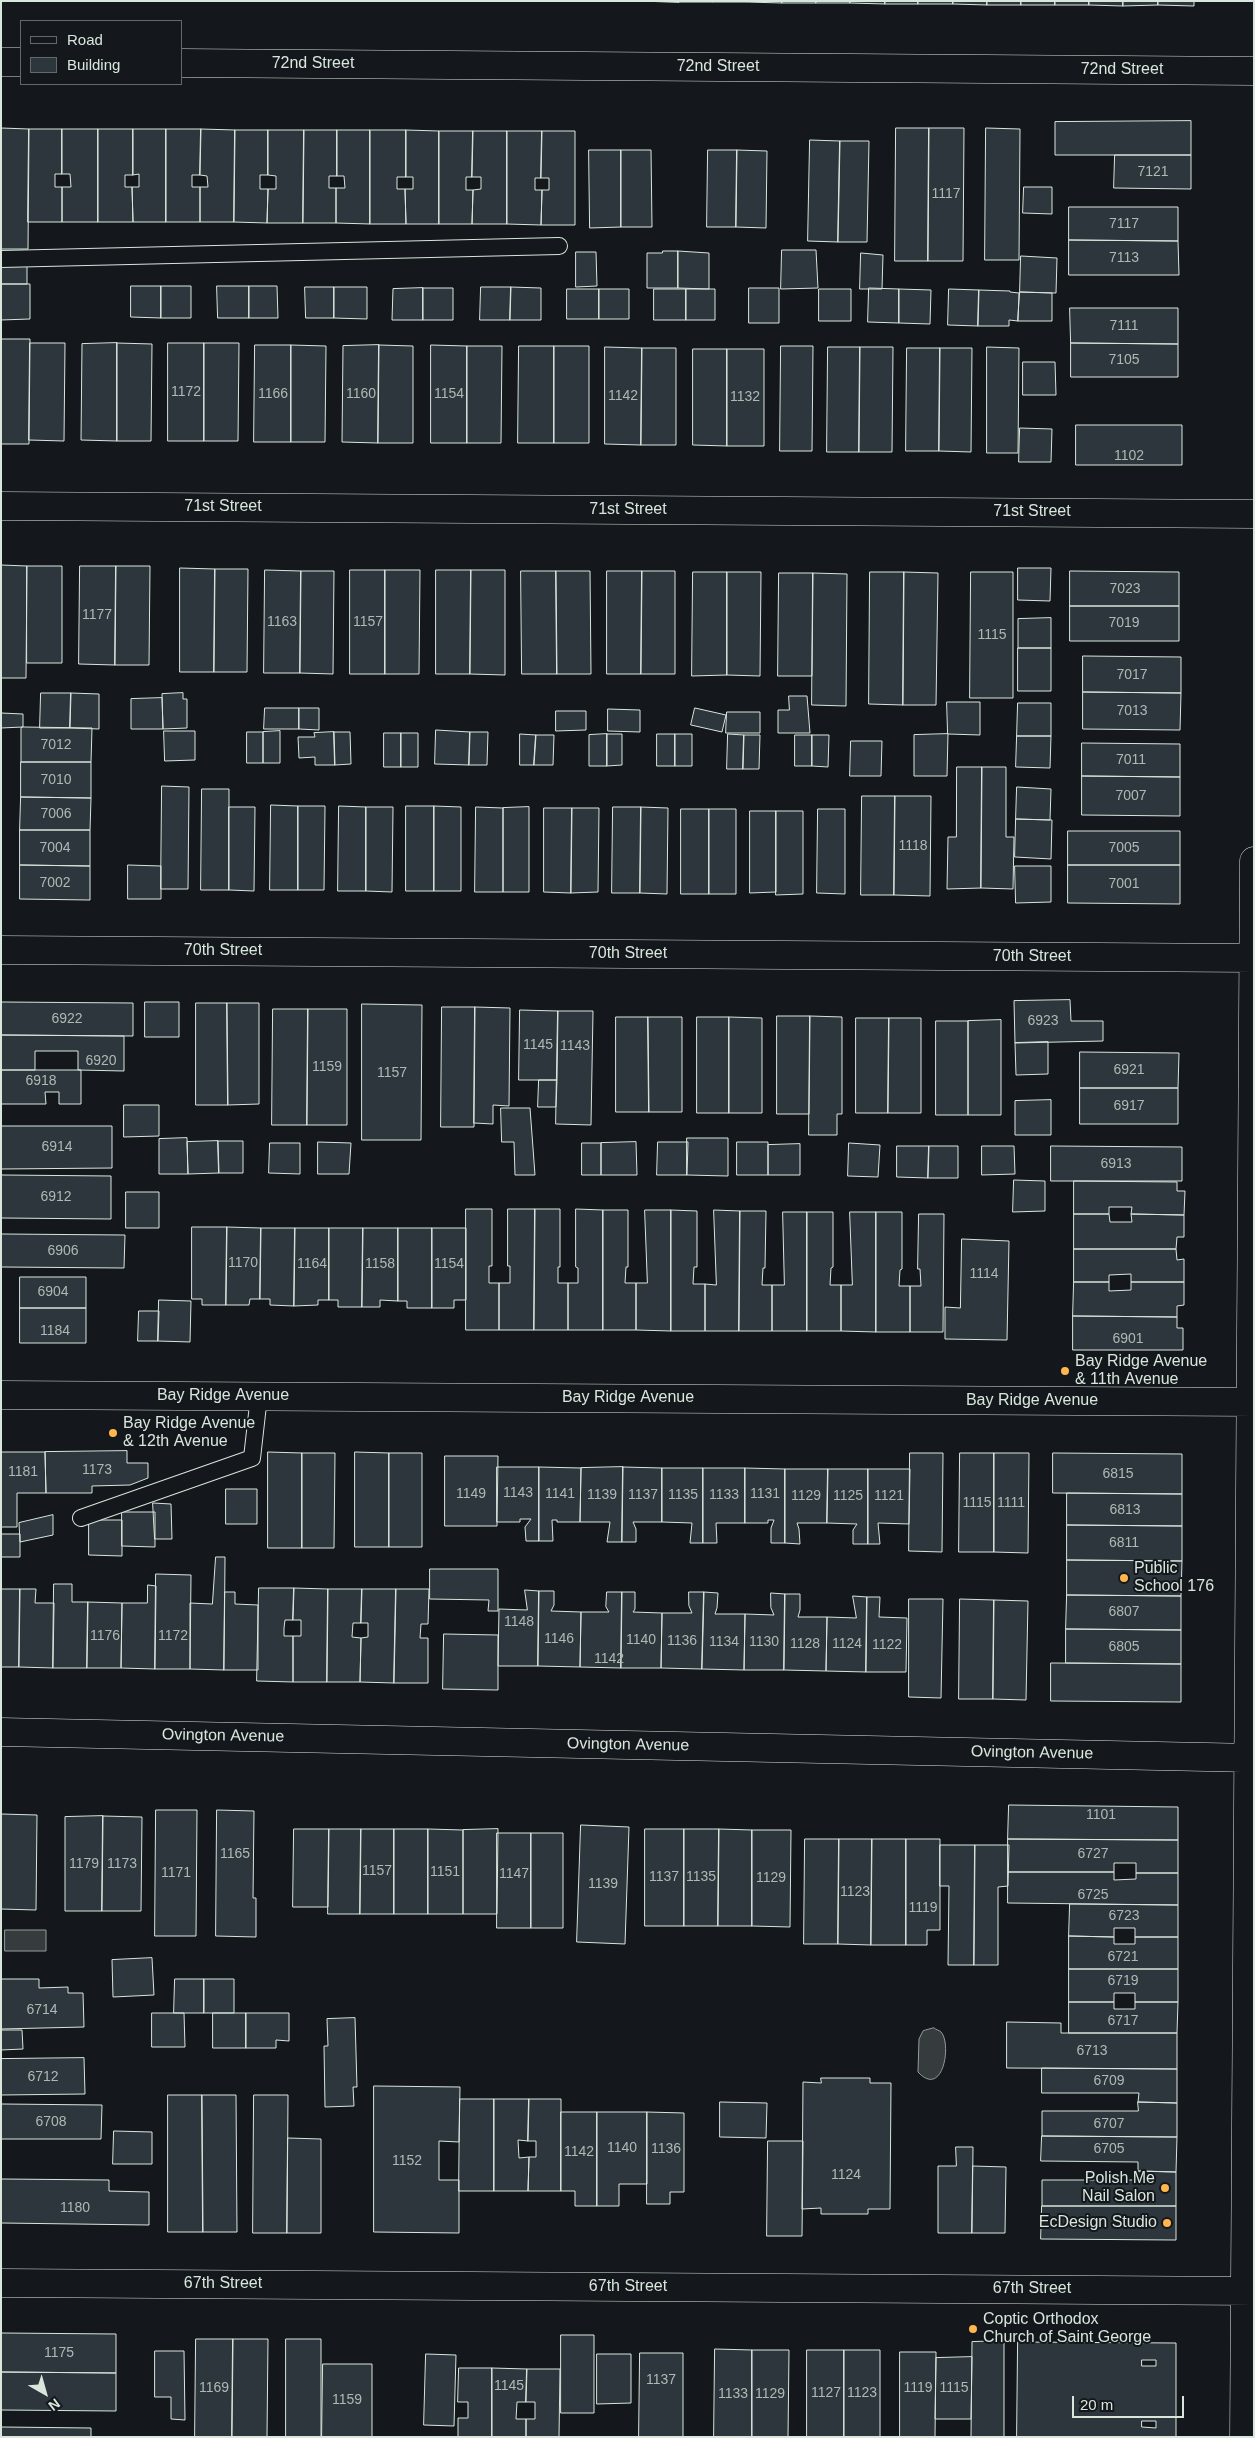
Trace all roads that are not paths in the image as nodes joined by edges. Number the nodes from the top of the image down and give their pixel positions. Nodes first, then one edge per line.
1 (1, 62) edge
2 (20, 62) edge
3 (182, 63) edge
4 (1254, 71) edge
5 (559, 246) dead end
6 (1, 259) edge
7 (1, 506) edge
8 (1254, 514) edge
9 (1254, 862) edge
10 (1, 950) edge
11 (1253, 958) edge
12 (1, 1395) edge
13 (259, 1396) junction
14 (1252, 1402) edge
15 (81, 1518) dead end
16 (1, 1732) edge
17 (1251, 1757) edge
18 (1, 2283) edge
19 (1249, 2291) edge
20 (1244, 2437) edge

1 - 2 street
3 - 4 street, 72nd Street
5 - 6 lane
7 - 8 street, 71st Street
9 - 11 street
10 - 11 street, 70th Street
11 - 14 street
12 - 13 street, Bay Ridge Avenue
13 - 14 street, Bay Ridge Avenue
13 - 15 lane
14 - 17 street
16 - 17 street, Ovington Avenue
17 - 19 street
18 - 19 street, 67th Street
19 - 20 street

